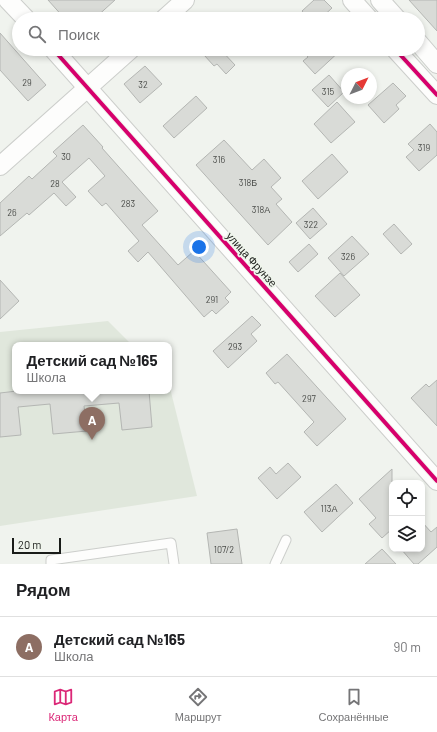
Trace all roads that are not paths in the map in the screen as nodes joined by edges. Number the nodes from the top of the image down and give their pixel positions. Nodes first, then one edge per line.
1 (8, 0) edge
2 (184, 0) edge
3 (352, 0) edge
4 (380, 0) edge
5 (19, 12) edge
6 (171, 12) edge
7 (362, 12) edge
8 (391, 12) edge
9 (425, 50) edge
10 (59, 56) edge
11 (123, 56) edge
12 (401, 56) edge
13 (437, 64) edge
14 (88, 88) junction
15 (437, 95) edge
16 (0, 166) edge
17 (437, 482) edge
18 (286, 540) dead end
19 (51, 564) edge
20 (174, 564) edge
21 (275, 564) edge

1 - 5 street
2 - 6 street
3 - 7 street
4 - 8 street
9 - 13 street
10 - 14 street, улица Фрунзе
11 - 14 street
12 - 15 street
14 - 16 street
14 - 17 street, улица Фрунзе
18 - 21 lane
19 - 20 lane

